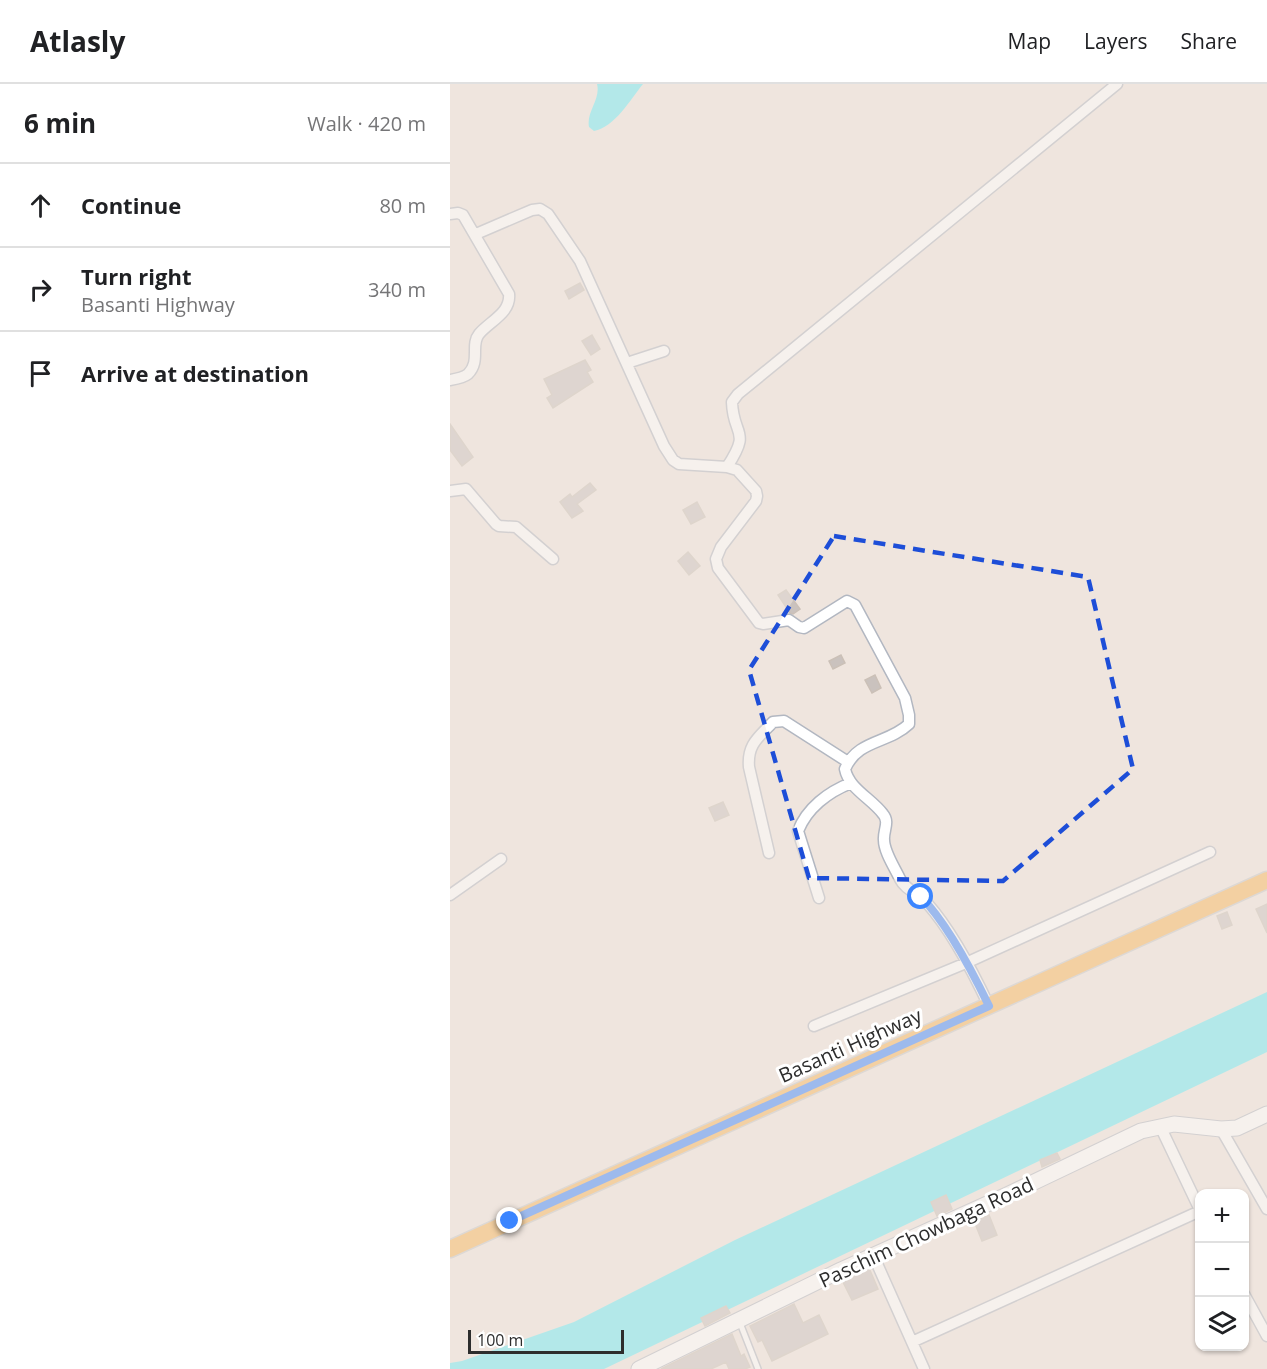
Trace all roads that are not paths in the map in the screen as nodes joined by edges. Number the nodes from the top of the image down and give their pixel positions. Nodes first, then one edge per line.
1 (1117, 84) edge
2 (450, 214) edge
3 (476, 234) junction
4 (664, 351) dead end
5 (627, 363) junction
6 (450, 380) edge
7 (727, 467) junction
8 (450, 491) edge
9 (553, 559) dead end
10 (850, 759) junction
11 (850, 783) junction
12 (1210, 852) dead end
13 (769, 854) dead end
14 (501, 859) dead end
15 (1267, 880) edge
16 (450, 895) edge
17 (819, 897) dead end
18 (964, 959) junction
19 (986, 1000) junction
20 (814, 1026) dead end
21 (1262, 1117) edge
22 (1160, 1126) junction
23 (1221, 1129) junction
24 (1195, 1200) edge
25 (1267, 1209) edge
26 (1195, 1213) edge
27 (450, 1249) edge
28 (874, 1257) junction
29 (1247, 1297) edge
30 (740, 1321) junction
31 (1267, 1336) edge
32 (912, 1342) junction
33 (639, 1369) edge
34 (758, 1369) edge
35 (924, 1369) edge

1 - 7 street
2 - 3 street
3 - 5 street
3 - 6 street
4 - 5 street
5 - 7 street
7 - 10 street
8 - 9 street
10 - 11 street
10 - 13 street
11 - 17 street
11 - 18 street
12 - 18 street
14 - 16 street
15 - 19 main road, Basanti Highway
18 - 19 street
18 - 20 street
19 - 27 main road, Basanti Highway
21 - 23 street, Paschim Chowbaga Road
22 - 23 street, Paschim Chowbaga Road
22 - 24 street
22 - 28 street, Paschim Chowbaga Road
23 - 25 street
26 - 32 street
28 - 30 street, Paschim Chowbaga Road
28 - 32 street
29 - 31 street
30 - 33 street, Paschim Chowbaga Road
30 - 34 lane
32 - 35 street

